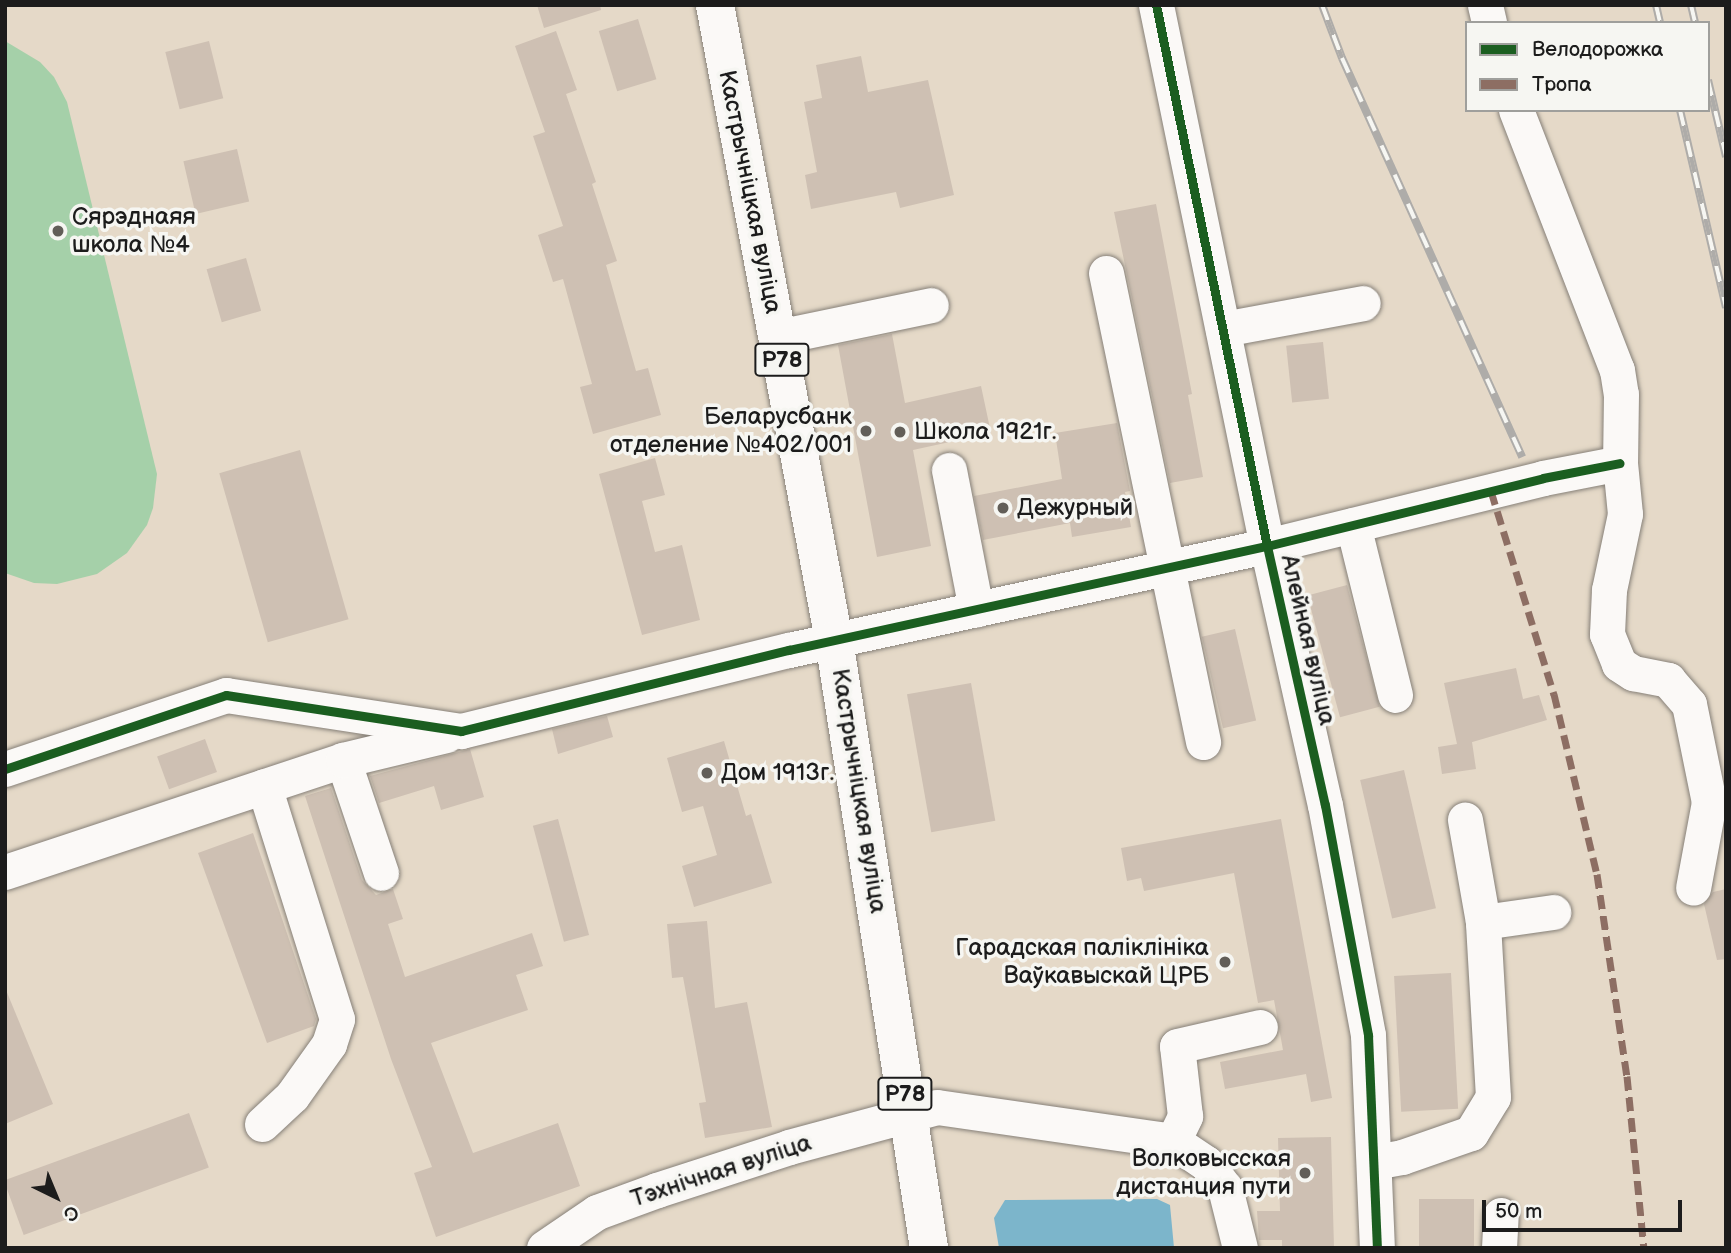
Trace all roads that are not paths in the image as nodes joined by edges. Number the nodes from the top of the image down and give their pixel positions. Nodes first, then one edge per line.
1 (715, 5) edge
2 (1156, 5) edge
3 (1518, 112) edge
4 (1106, 273) dead end
5 (1363, 303) dead end
6 (931, 305) dead end
7 (1223, 329) junction
8 (778, 337) junction
9 (1620, 463) junction
10 (949, 470) dead end
11 (1353, 525) junction
12 (1268, 546) junction
13 (1169, 568) junction
14 (976, 609) junction
15 (834, 640) junction
16 (1395, 695) dead end
17 (461, 732) junction
18 (1203, 742) dead end
19 (343, 760) junction
20 (5, 769) edge
21 (264, 786) junction
22 (1465, 820) dead end
23 (5, 872) edge
24 (381, 873) dead end
25 (1693, 888) dead end
26 (1553, 912) dead end
27 (1483, 922) junction
28 (1260, 1027) dead end
29 (907, 1114) junction
30 (262, 1124) dead end
31 (1173, 1141) junction
32 (1374, 1162) junction
33 (544, 1248) edge
34 (929, 1248) edge
35 (1240, 1248) edge
36 (1377, 1248) edge

1 - 8 main road, Кастрычніцкая вуліца / Р78
2 - 7 street, Алейная вуліца
3 - 9 street
4 - 13 street
5 - 7 street
6 - 8 street
7 - 12 street, Алейная вуліца
8 - 15 main road, Кастрычніцкая вуліца / Р78
9 - 11 street
9 - 25 street
10 - 14 street
11 - 12 street
11 - 16 street
12 - 13 street
12 - 32 street, Алейная вуліца
13 - 14 street
13 - 18 street
14 - 15 street
15 - 17 street
15 - 29 main road, Кастрычніцкая вуліца / Р78
17 - 19 street
17 - 20 street
19 - 21 street
19 - 24 street
21 - 23 street
21 - 30 street
22 - 27 street
26 - 27 street
27 - 32 street
28 - 31 street
29 - 31 street, Тэхнічная вуліца
29 - 33 street, Тэхнічная вуліца
29 - 34 main road, Кастрычніцкая вуліца / Р78
31 - 35 street
32 - 36 street, Алейная вуліца

